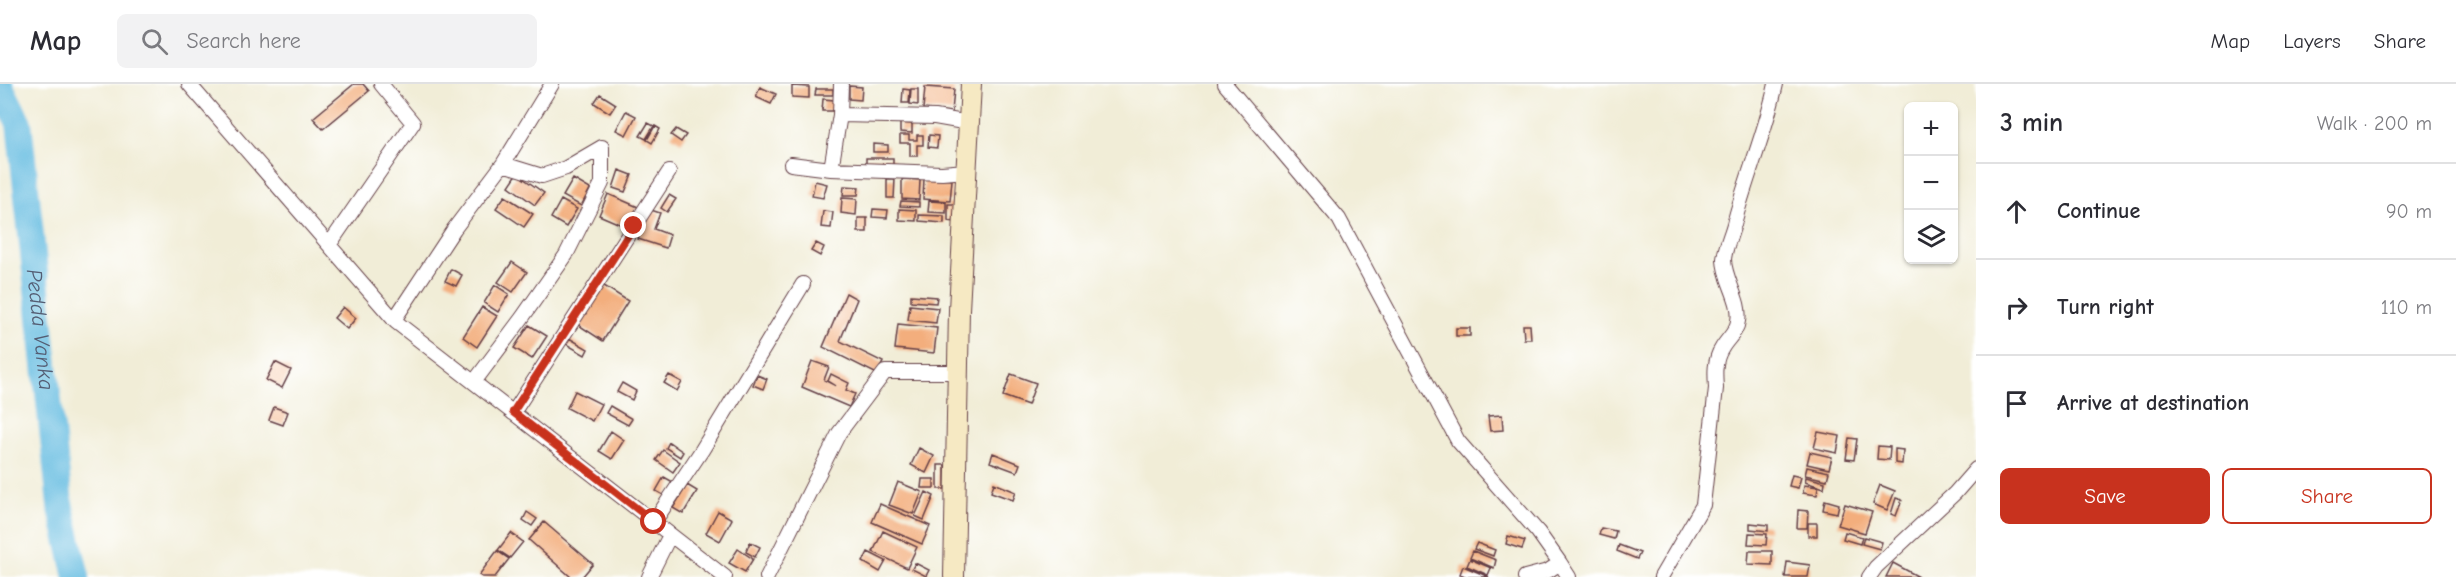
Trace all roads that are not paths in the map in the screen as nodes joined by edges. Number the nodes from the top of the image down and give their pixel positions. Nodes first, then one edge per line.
1 (189, 84) edge
2 (381, 84) edge
3 (552, 84) edge
4 (841, 84) edge
5 (971, 84) edge
6 (1225, 84) edge
7 (1776, 84) edge
8 (840, 115) junction
9 (969, 123) junction
10 (503, 164) junction
11 (790, 164) dead end
12 (831, 170) junction
13 (966, 171) junction
14 (669, 172) dead end
15 (329, 245) junction
16 (803, 284) dead end
17 (394, 320) junction
18 (958, 372) junction
19 (474, 382) junction
20 (513, 412) junction
21 (1976, 469) edge
22 (654, 522) junction
23 (670, 535) junction
24 (1560, 563) junction
25 (649, 577) edge
26 (725, 577) edge
27 (767, 577) edge
28 (954, 577) edge
29 (1525, 577) edge
30 (1569, 577) edge
31 (1661, 577) edge
32 (1869, 577) edge

1 - 15 street
2 - 15 street
3 - 10 street
4 - 8 street
5 - 9 main road
6 - 24 street
7 - 31 street
8 - 9 street
8 - 12 street
9 - 13 main road
10 - 17 street
10 - 19 street
11 - 12 street
12 - 13 street
13 - 18 main road
14 - 20 street
15 - 17 street
16 - 22 street
17 - 19 street
18 - 27 street
18 - 28 main road
19 - 20 street
20 - 22 street
21 - 32 street
22 - 23 street
23 - 25 street
23 - 26 street
24 - 29 street
24 - 30 street

